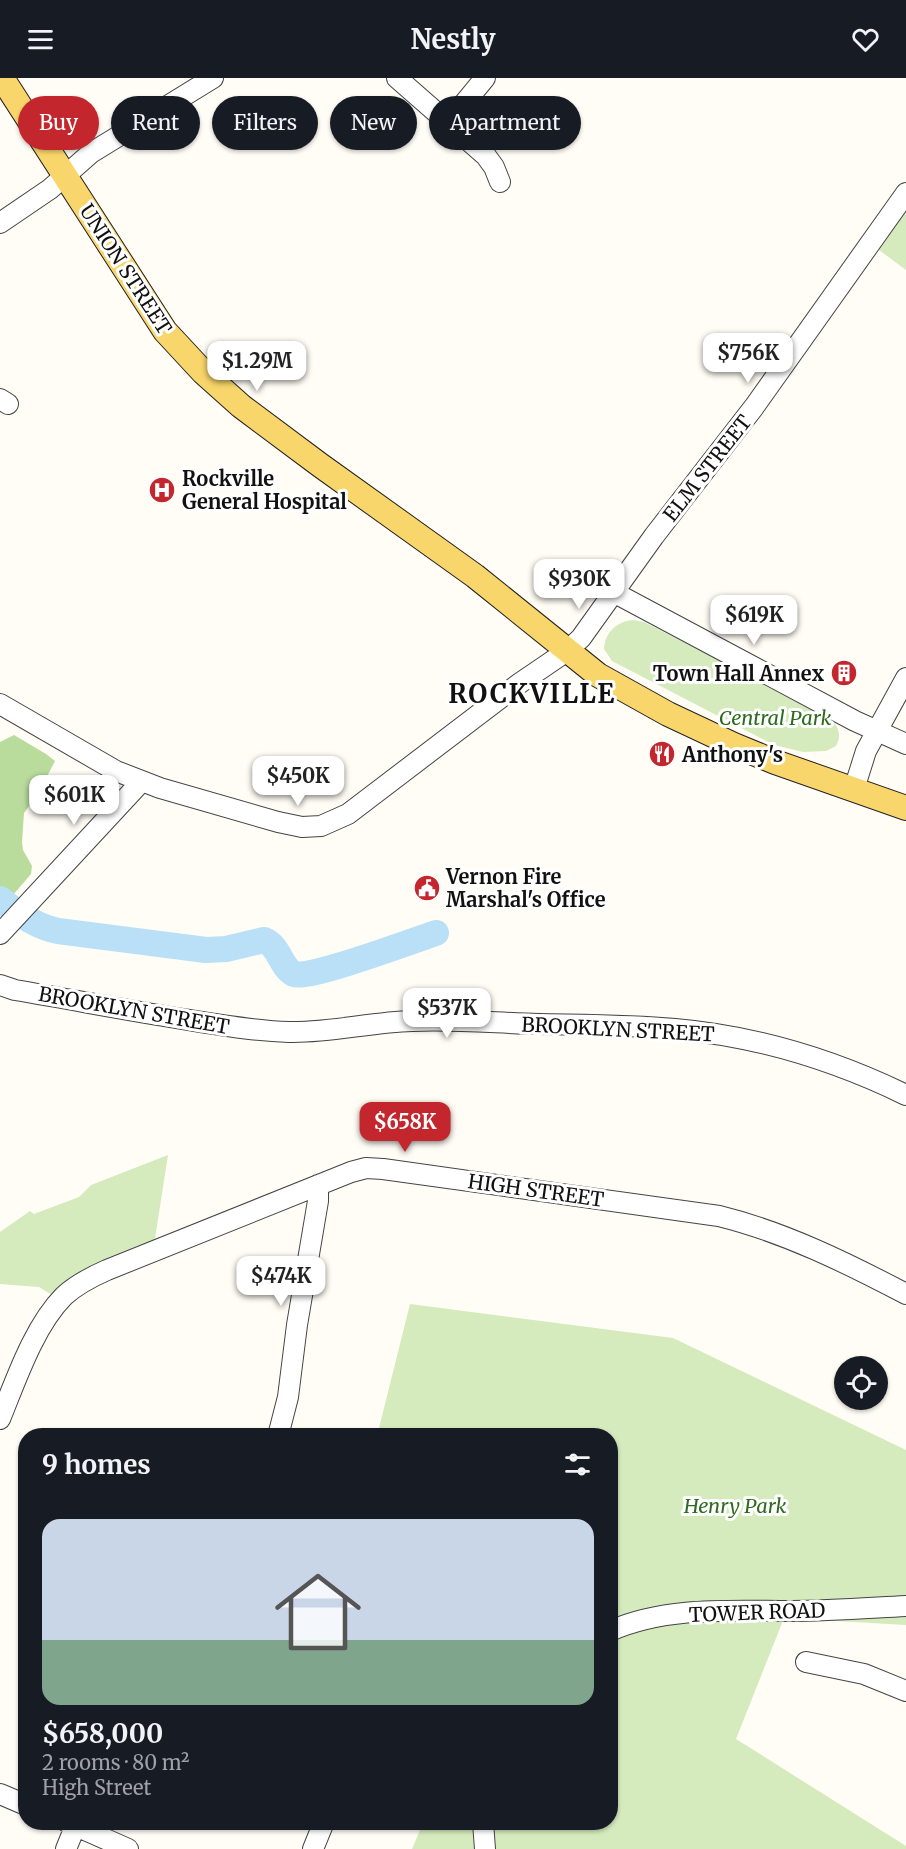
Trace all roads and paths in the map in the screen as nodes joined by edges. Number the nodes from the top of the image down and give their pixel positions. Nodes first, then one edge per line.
1 (2, 78) edge
2 (213, 78) edge
3 (397, 78) edge
4 (485, 78) edge
5 (470, 96) edge
6 (429, 106) edge
7 (479, 150) edge
8 (66, 175) junction
9 (501, 182) dead end
10 (906, 193) edge
11 (0, 223) edge
12 (615, 592) junction
13 (567, 651) junction
14 (906, 678) edge
15 (0, 704) edge
16 (876, 732) junction
17 (906, 744) edge
18 (141, 782) junction
19 (854, 789) junction
20 (906, 808) edge
21 (0, 934) edge
22 (0, 985) edge
23 (906, 1095) edge
24 (318, 1185) junction
25 (906, 1294) edge
26 (0, 1419) edge
27 (280, 1428) edge
28 (906, 1606) edge
29 (618, 1629) edge
30 (806, 1662) dead end
31 (906, 1691) edge
32 (0, 1794) edge
33 (18, 1802) edge
34 (71, 1830) edge
35 (86, 1830) edge
36 (321, 1830) edge
37 (484, 1830) edge
38 (66, 1849) edge
39 (128, 1849) edge
40 (313, 1849) edge
41 (485, 1849) edge

1 - 8 main road, UNION STREET
2 - 8 street
3 - 6 street
4 - 5 street
7 - 9 street
8 - 11 street
8 - 13 main road, UNION STREET
10 - 12 street, ELM STREET
12 - 13 street, ELM STREET
12 - 16 street
13 - 18 street, ELM STREET
13 - 19 main road, UNION STREET
14 - 16 street
15 - 18 street, ELM STREET
16 - 17 street
16 - 19 street
18 - 21 street
19 - 20 main road, UNION STREET
22 - 23 street, BROOKLYN STREET
24 - 25 street, HIGH STREET
24 - 26 street, HIGH STREET
24 - 27 street
28 - 29 street, TOWER ROAD
30 - 31 street
32 - 33 street
34 - 38 street
35 - 39 street
36 - 40 street
37 - 41 street

